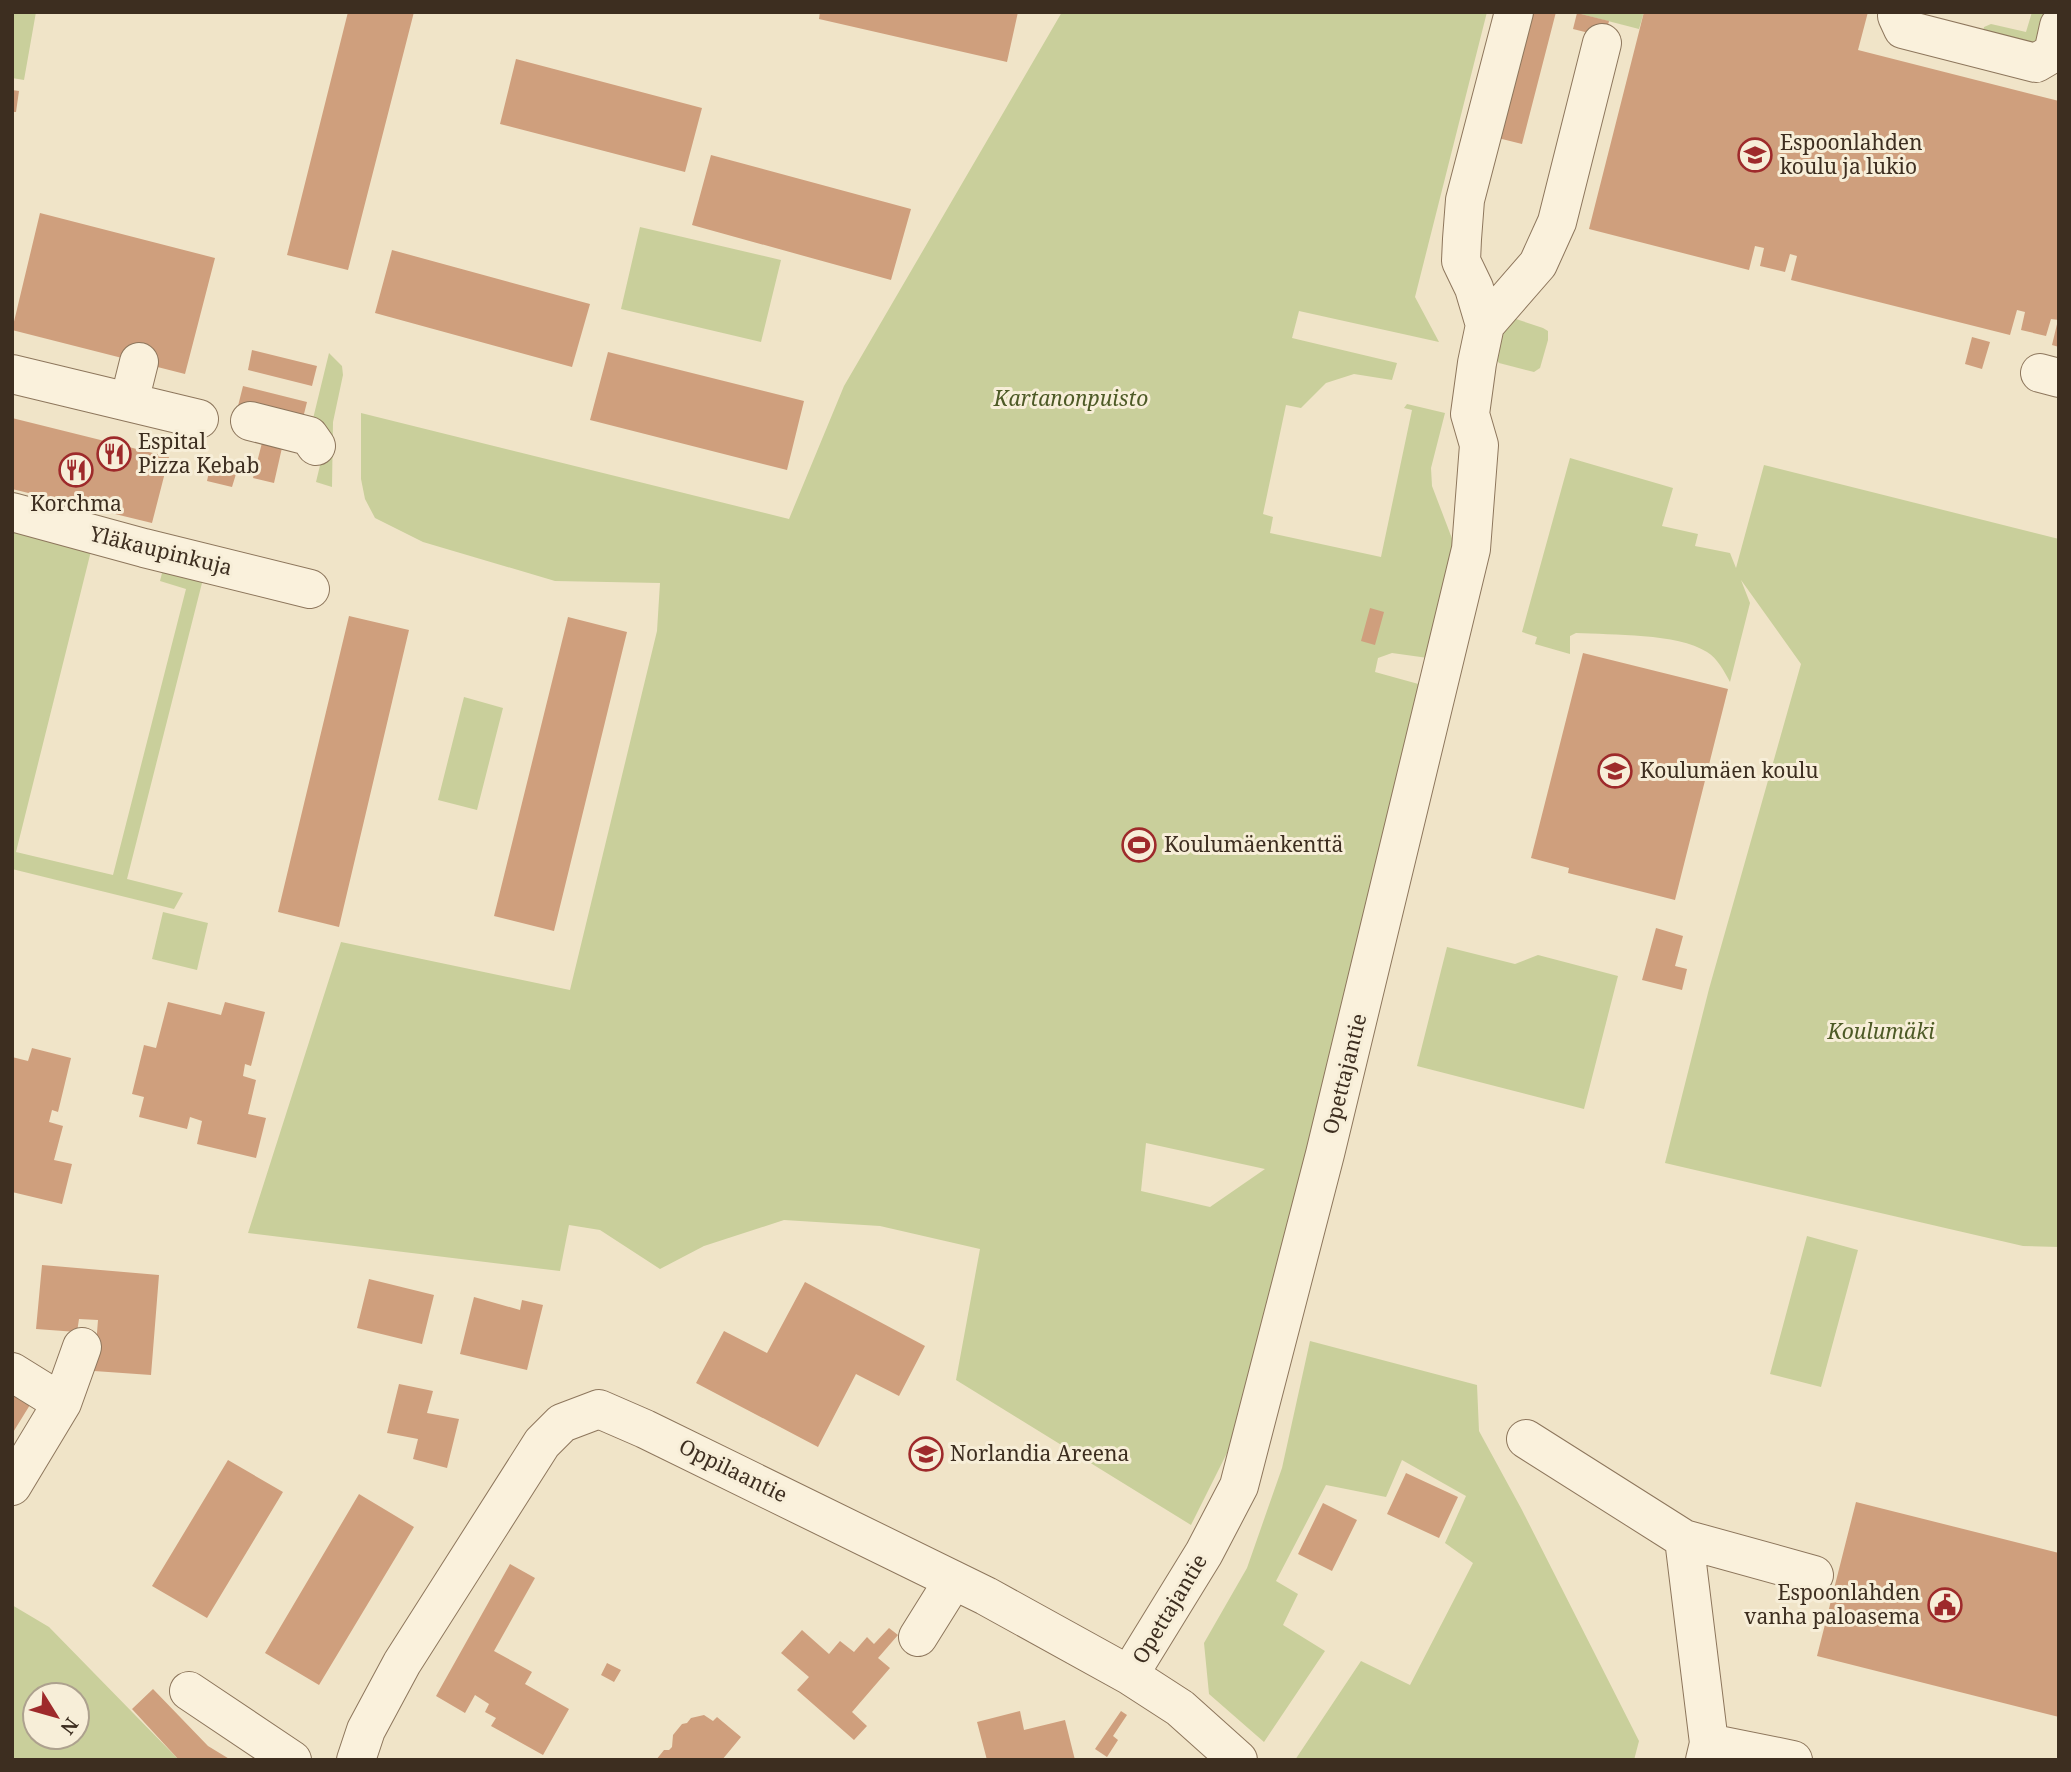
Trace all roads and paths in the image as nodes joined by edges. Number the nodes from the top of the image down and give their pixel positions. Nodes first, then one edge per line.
1 (1514, 12) edge
2 (1898, 12) edge
3 (2059, 26) edge
4 (1602, 43) dead end
5 (1485, 325) junction
6 (139, 362) dead end
7 (12, 374) edge
8 (129, 402) junction
9 (200, 419) dead end
10 (250, 421) dead end
11 (316, 446) dead end
12 (12, 512) edge
13 (310, 589) dead end
14 (82, 1347) dead end
15 (12, 1372) edge
16 (62, 1403) junction
17 (1526, 1439) dead end
18 (12, 1486) edge
19 (1684, 1539) junction
20 (1814, 1575) dead end
21 (953, 1581) junction
22 (918, 1637) dead end
23 (1129, 1675) junction
24 (189, 1691) dead end
25 (1707, 1751) edge
26 (292, 1760) edge
27 (356, 1760) edge
28 (1238, 1760) edge
29 (1793, 1760) edge

1 - 5 street
2 - 3 street
4 - 5 street
5 - 23 street, Opettajantie
6 - 8 street
7 - 8 street
8 - 9 street
10 - 11 street
12 - 13 street, Yläkaupinkuja
14 - 16 street
15 - 16 street
16 - 18 street
17 - 19 street
19 - 20 street
19 - 25 street
21 - 22 street
21 - 23 street, Oppilaantie
21 - 27 street, Oppilaantie
23 - 28 street, Oppilaantie
24 - 26 street
25 - 29 street

